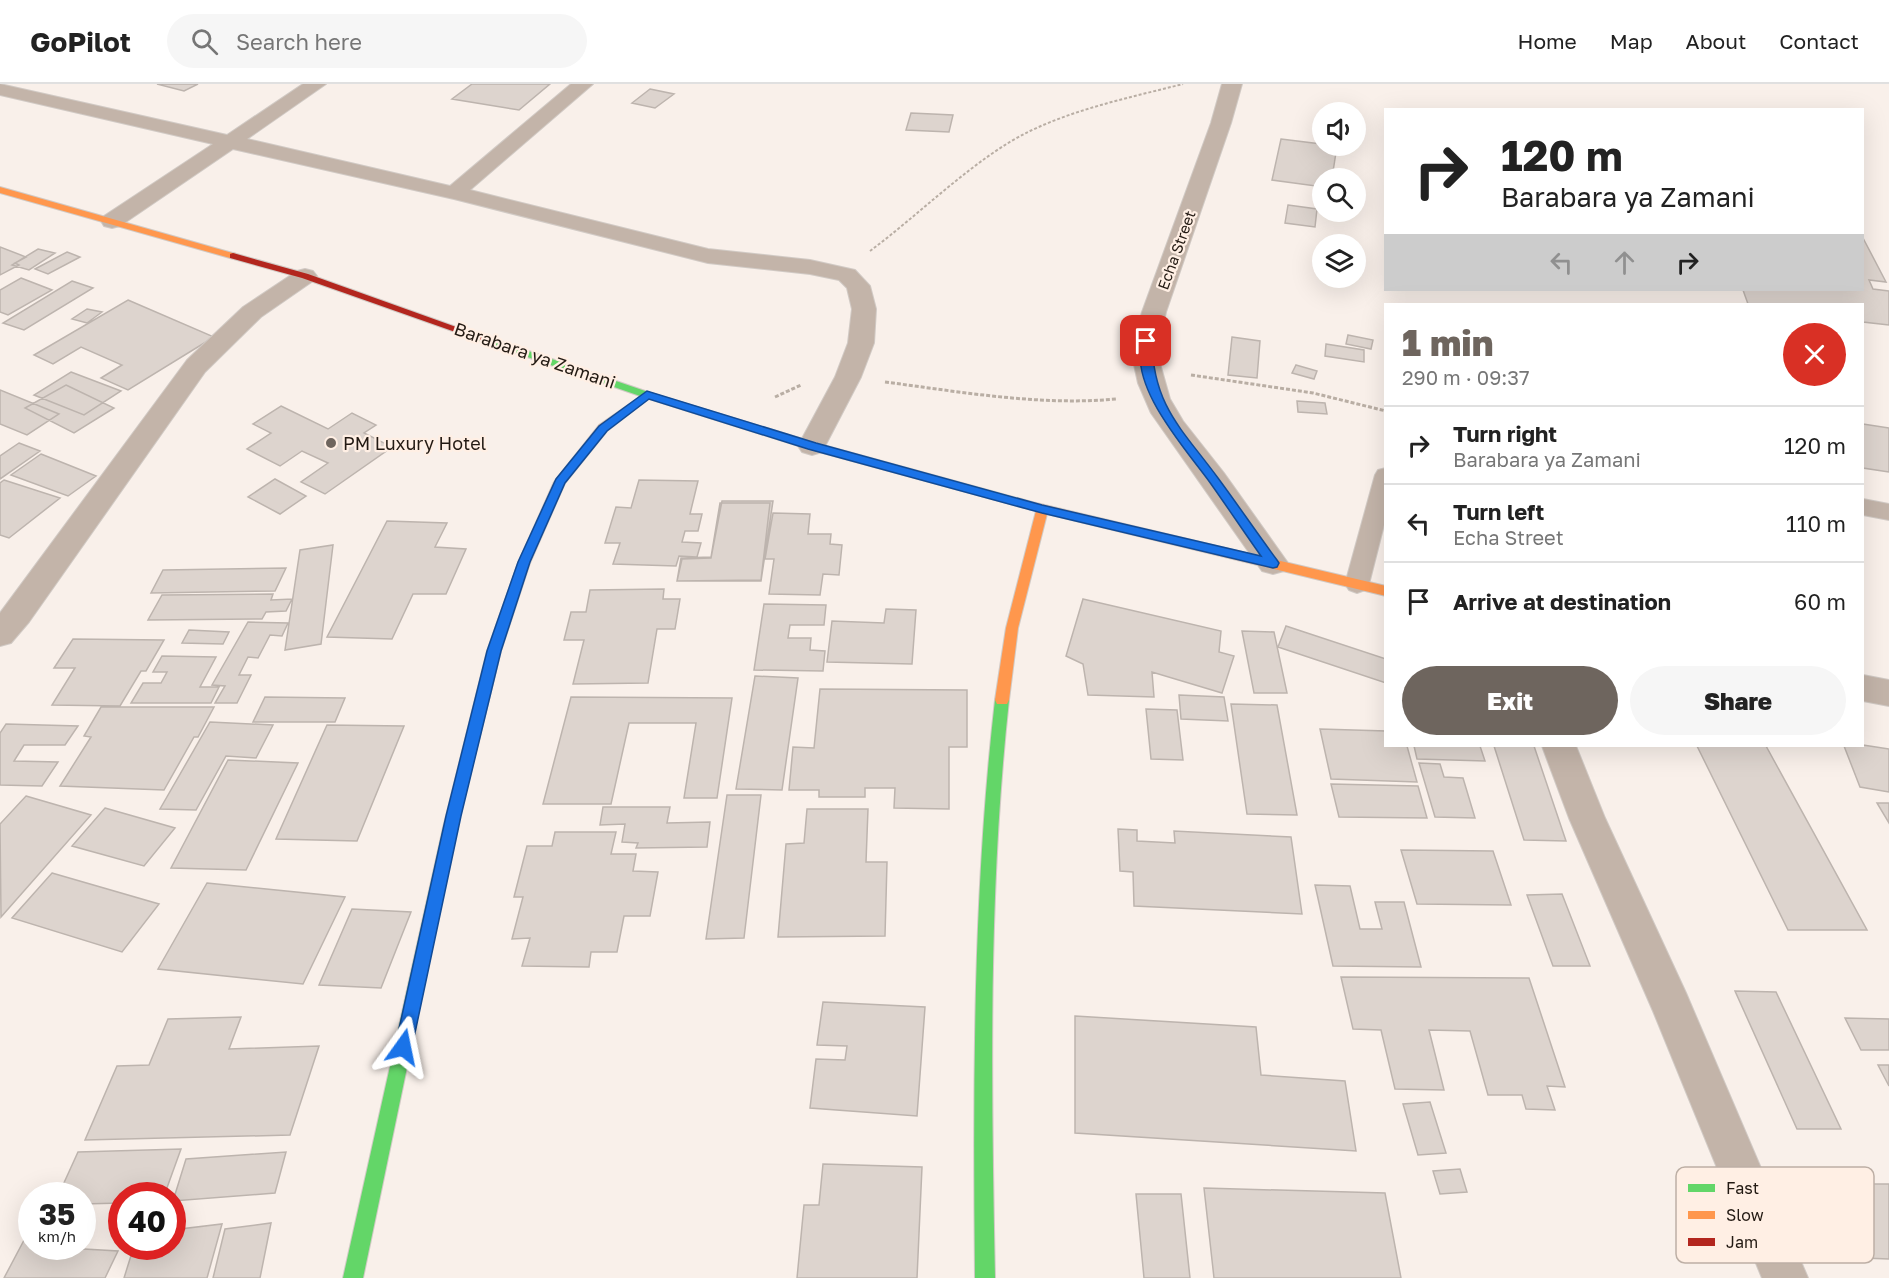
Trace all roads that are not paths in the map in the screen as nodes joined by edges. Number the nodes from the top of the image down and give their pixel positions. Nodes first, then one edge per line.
1 (316, 84) edge
2 (583, 84) edge
3 (1232, 84) edge
4 (0, 89) edge
5 (230, 142) junction
6 (0, 190) edge
7 (454, 193) junction
8 (112, 221) junction
9 (305, 276) junction
10 (647, 395) junction
11 (812, 446) junction
12 (1384, 483) edge
13 (1864, 507) edge
14 (1042, 509) junction
15 (1889, 512) edge
16 (1273, 563) junction
17 (1357, 584) junction
18 (1384, 591) edge
19 (6, 618) edge
20 (1864, 688) edge
21 (1889, 693) edge
22 (1559, 747) edge
23 (1739, 1167) edge
24 (1779, 1263) edge
25 (353, 1278) edge
26 (985, 1278) edge
27 (1785, 1278) edge

1 - 5 street
2 - 7 street
3 - 16 street, Echa Street
4 - 5 street
5 - 7 street
5 - 8 street
6 - 8 street, Barabara ya Zamani
7 - 11 street
8 - 9 street, Barabara ya Zamani
9 - 10 street, Barabara ya Zamani
9 - 19 street
10 - 11 street, Barabara ya Zamani
10 - 25 street
11 - 14 street, Barabara ya Zamani
12 - 17 lane
13 - 15 lane
14 - 16 street, Barabara ya Zamani
14 - 26 street
16 - 17 street, Barabara ya Zamani
17 - 18 street, Barabara ya Zamani
20 - 21 street
22 - 23 street
24 - 27 street

